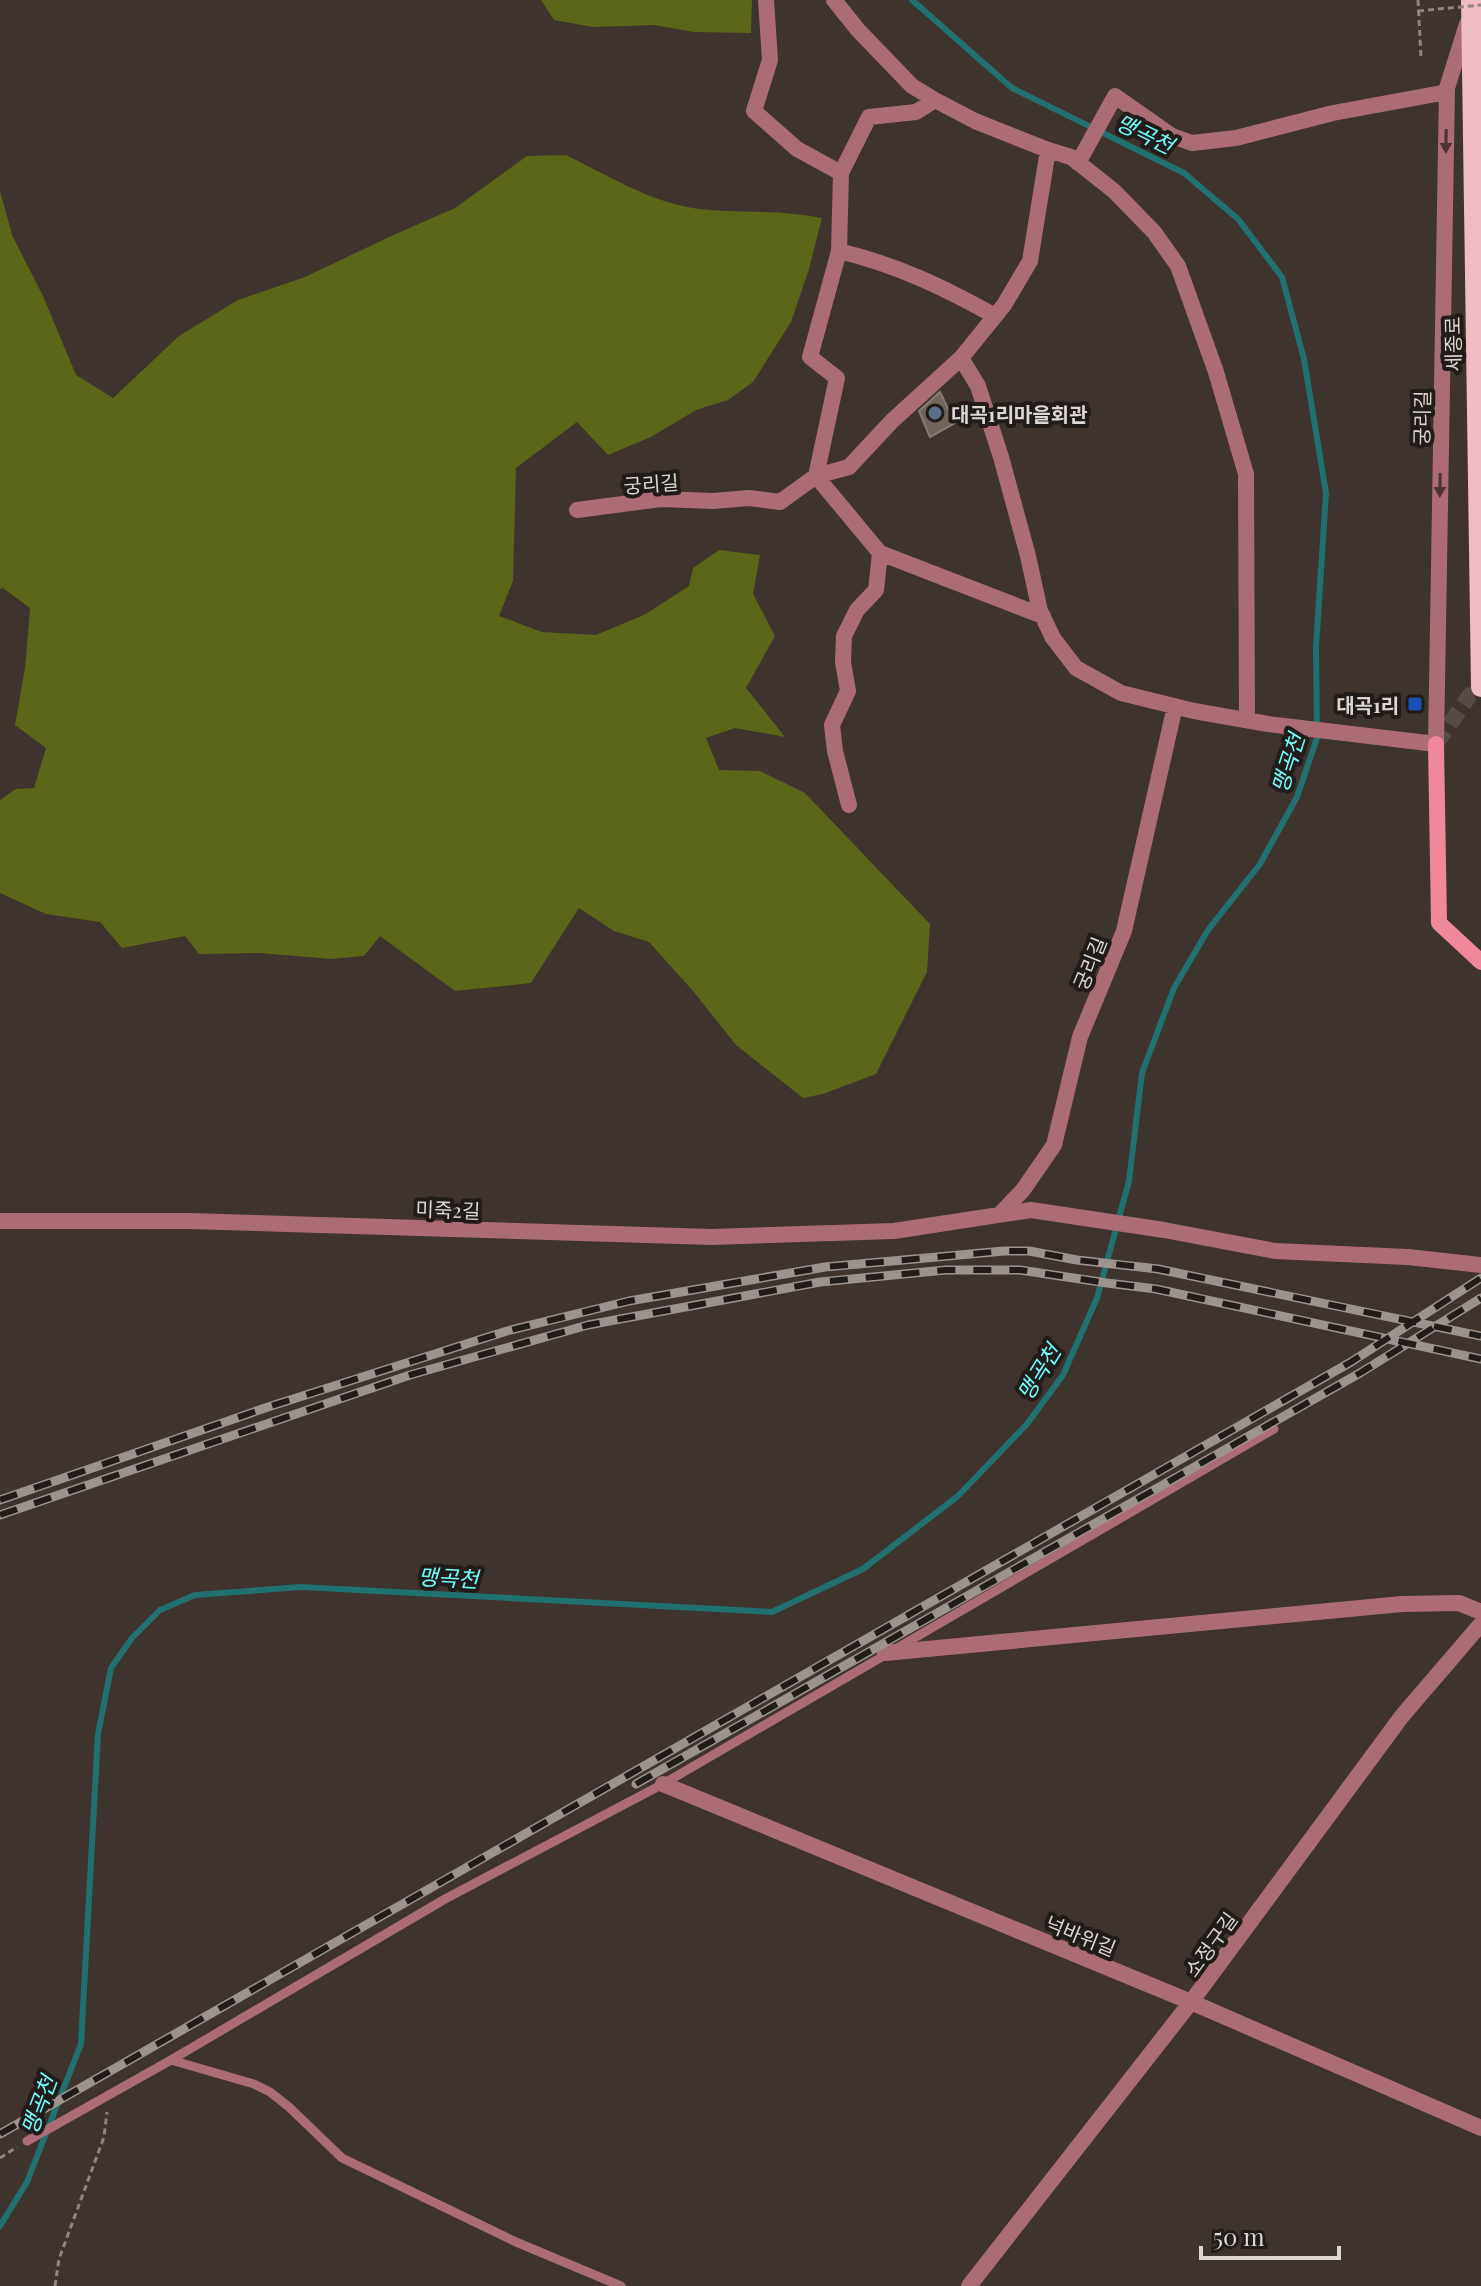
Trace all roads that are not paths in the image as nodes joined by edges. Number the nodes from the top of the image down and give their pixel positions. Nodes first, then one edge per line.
1 (766, 0) edge
2 (834, 0) edge
3 (1474, 5) edge
4 (1447, 92) junction
5 (935, 100) junction
6 (1048, 150) junction
7 (1078, 163) junction
8 (841, 173) junction
9 (839, 251) junction
10 (995, 316) junction
11 (961, 358) junction
12 (816, 476) junction
13 (577, 510) dead end
14 (880, 553) junction
15 (1043, 616) junction
16 (1480, 659) edge
17 (1481, 687) edge
18 (1175, 706) junction
19 (1247, 720) junction
20 (1436, 744) junction
21 (849, 805) dead end
22 (1481, 962) edge
23 (999, 1215) junction
24 (0, 1221) edge
25 (1481, 1265) edge
26 (1274, 1429) dead end
27 (1481, 1612) edge
28 (1481, 1624) edge
29 (885, 1653) junction
30 (663, 1784) junction
31 (1191, 2002) junction
32 (171, 2060) junction
33 (1481, 2128) edge
34 (27, 2141) road end
35 (621, 2286) edge
36 (969, 2286) edge

1 - 8 street
2 - 5 street
3 - 4 street, 궁리길
3 - 16 main road, 세종로
4 - 7 street
4 -> 20 street, 궁리길
5 - 6 street
5 - 8 street
6 - 7 street
6 - 10 street, 궁리길
7 - 19 street
8 - 9 street
9 - 10 street
9 - 12 street
10 - 11 street, 궁리길
11 - 12 street, 궁리길
11 - 15 street
12 - 13 street, 궁리길
12 - 14 street
14 - 15 street
14 - 21 street
15 - 18 street
16 - 17 main road, 세종로
18 - 19 street
18 - 23 street, 궁리길
19 - 20 street
20 - 22 street
23 - 24 street, 미죽2길
23 - 25 street, 미죽2길
26 - 29 lane
27 - 29 street
28 - 31 street, 소정구길
29 - 30 lane
30 - 31 street, 넉바위길
30 - 32 lane
31 - 33 street, 넉바위길
31 - 36 street, 소정구길
32 - 34 lane
32 - 35 lane

